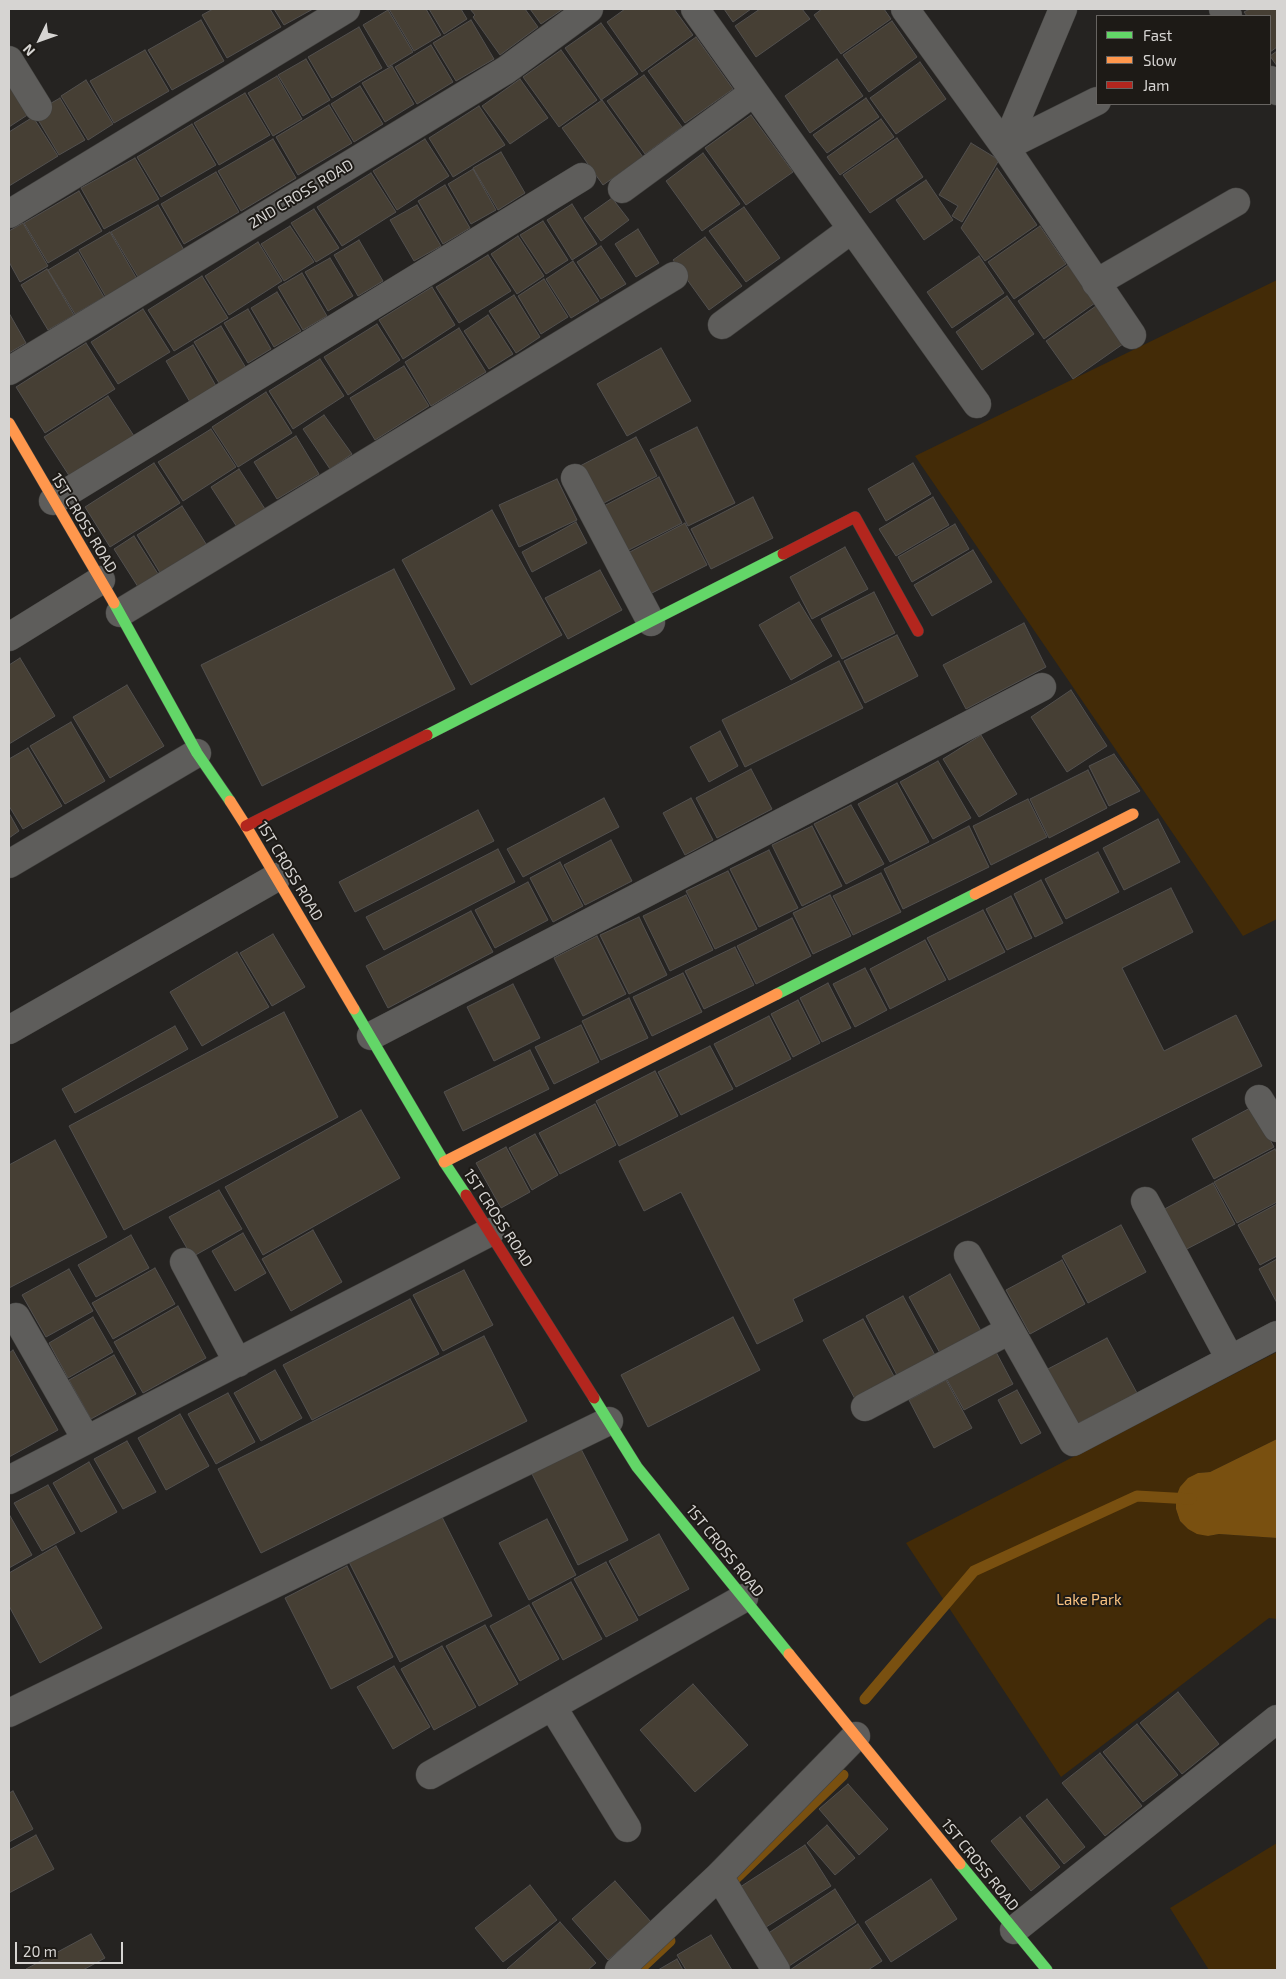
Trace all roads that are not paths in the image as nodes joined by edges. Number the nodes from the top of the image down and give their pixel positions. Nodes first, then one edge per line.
1 (346, 9) edge
2 (589, 9) edge
3 (695, 9) edge
4 (905, 9) edge
5 (1063, 9) edge
6 (9, 60) edge
7 (754, 92) junction
8 (1096, 102) edge
9 (38, 107) dead end
10 (1006, 147) junction
11 (582, 178) dead end
12 (622, 189) dead end
13 (1236, 202) dead end
14 (9, 214) edge
15 (852, 229) junction
16 (674, 276) dead end
17 (1096, 283) junction
18 (722, 325) dead end
19 (1132, 335) dead end
20 (9, 371) edge
21 (976, 404) dead end
22 (9, 423) edge
23 (575, 478) dead end
24 (54, 500) junction
25 (101, 580) junction
26 (120, 613) junction
27 (651, 622) junction
28 (918, 631) dead end
29 (9, 637) edge
30 (1042, 687) dead end
31 (196, 753) junction
32 (1133, 814) dead end
33 (246, 826) junction
34 (9, 864) edge
35 (277, 877) junction
36 (9, 1030) edge
37 (371, 1036) junction
38 (1259, 1099) dead end
39 (1277, 1128) edge
40 (444, 1162) junction
41 (1145, 1201) dead end
42 (490, 1232) junction
43 (968, 1255) dead end
44 (184, 1262) dead end
45 (16, 1316) dead end
46 (1010, 1330) junction
47 (1277, 1335) edge
48 (1230, 1360) junction
49 (238, 1363) junction
50 (865, 1406) dead end
51 (609, 1421) junction
52 (86, 1438) junction
53 (9, 1480) edge
54 (744, 1598) junction
55 (552, 1706) junction
56 (9, 1713) edge
57 (1277, 1720) edge
58 (856, 1736) junction
59 (430, 1775) dead end
60 (627, 1828) dead end
61 (719, 1876) junction
62 (1014, 1930) junction
63 (619, 1970) edge
64 (776, 1970) edge
65 (1047, 1970) edge

1 - 14 street
2 - 20 street, 2ND CROSS ROAD
3 - 7 street
4 - 10 street
5 - 10 street
6 - 9 street
7 - 12 street
7 - 15 street
8 - 10 street
10 - 17 street
11 - 24 street
13 - 17 street
15 - 18 street
15 - 21 street
16 - 26 street
17 - 19 street
22 - 24 street, 1ST CROSS ROAD
23 - 27 street
24 - 25 street, 1ST CROSS ROAD
25 - 26 street, 1ST CROSS ROAD
25 - 29 street
26 - 31 street, 1ST CROSS ROAD
27 - 28 street
27 - 33 street
30 - 37 street
31 - 33 street, 1ST CROSS ROAD
31 - 34 street
32 - 40 street
33 - 35 street, 1ST CROSS ROAD
35 - 36 street
35 - 37 street, 1ST CROSS ROAD
37 - 40 street, 1ST CROSS ROAD
38 - 39 street
40 - 42 street, 1ST CROSS ROAD
41 - 48 street
42 - 49 street
42 - 51 street, 1ST CROSS ROAD
43 - 46 street
44 - 49 street
45 - 52 street
46 - 48 street
46 - 50 street
47 - 48 street
49 - 52 street
51 - 54 street, 1ST CROSS ROAD
51 - 56 street
52 - 53 street
54 - 55 street
54 - 58 street, 1ST CROSS ROAD
55 - 59 street
55 - 60 street
57 - 62 street
58 - 61 street
58 - 62 street, 1ST CROSS ROAD
61 - 63 street
61 - 64 street
62 - 65 street, 1ST CROSS ROAD

